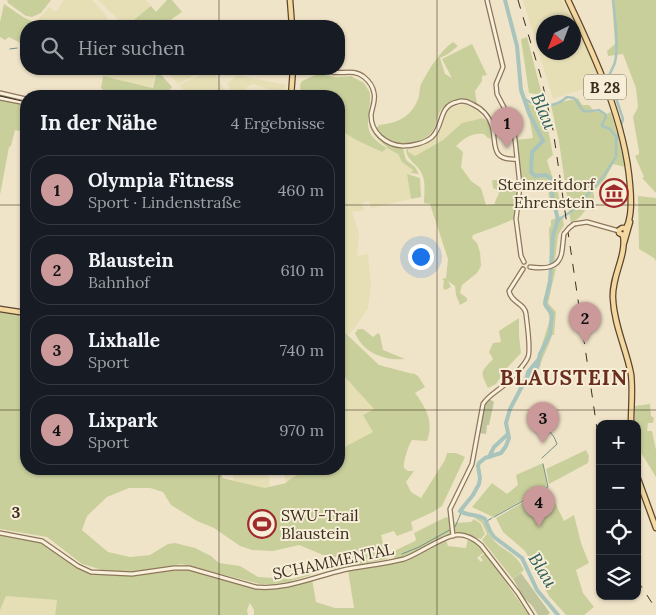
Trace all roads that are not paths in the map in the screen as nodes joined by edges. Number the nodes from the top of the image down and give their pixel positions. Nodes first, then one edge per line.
1 (290, 0) edge
2 (487, 0) edge
3 (568, 0) edge
4 (292, 20) edge
5 (345, 72) edge
6 (293, 75) edge
7 (297, 75) edge
8 (293, 79) junction
9 (292, 90) edge
10 (0, 93) edge
11 (0, 98) edge
12 (20, 98) edge
13 (20, 102) edge
14 (517, 159) junction
15 (630, 218) junction
16 (621, 233) junction
17 (624, 244) junction
18 (524, 262) junction
19 (530, 267) junction
20 (524, 269) junction
21 (0, 309) edge
22 (20, 312) edge
23 (631, 420) edge
24 (641, 487) edge
25 (656, 528) edge
26 (0, 533) edge
27 (453, 536) junction
28 (532, 615) edge

1 - 4 main road
2 - 14 street
3 - 15 main road, B 28
5 - 14 street
6 - 8 main road
7 - 8 street
8 - 9 main road
10 - 12 street
11 - 13 street
14 - 18 street
15 - 16 main road
15 - 17 main road, B 28
16 - 17 main road, B 28
16 - 19 street, bridge
17 - 23 main road, B 28
18 - 19 street
18 - 20 street
19 - 20 street
20 - 27 street
21 - 22 main road
24 - 25 main road
26 - 27 street, SCHAMMENTAL
27 - 28 street

